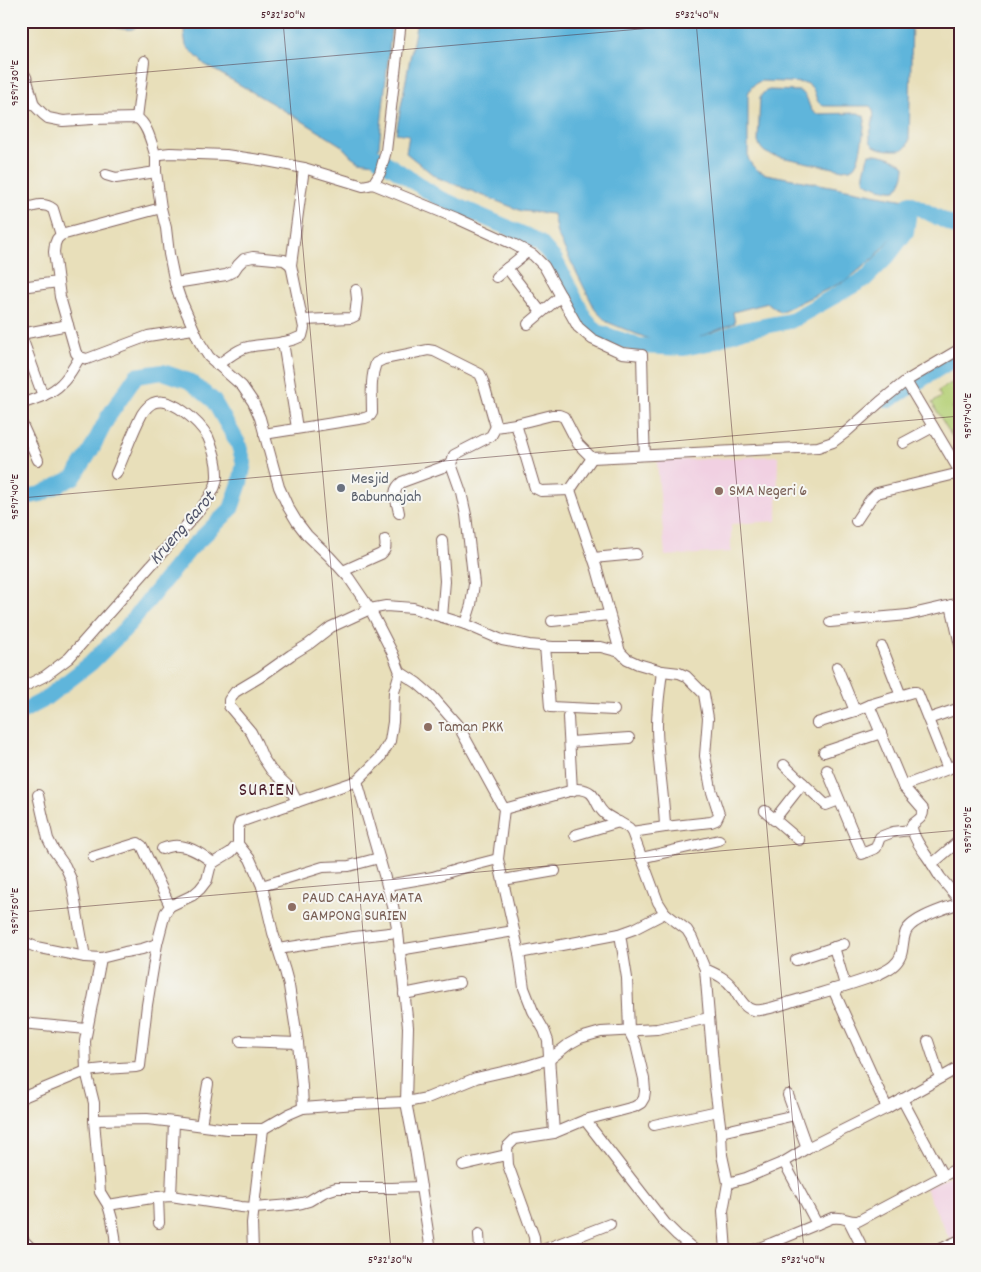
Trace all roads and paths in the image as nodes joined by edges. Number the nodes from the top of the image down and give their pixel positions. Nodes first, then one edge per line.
1 (401, 21) edge
2 (144, 61) dead end
3 (21, 72) edge
4 (137, 118) junction
5 (156, 157) junction
6 (304, 168) junction
7 (156, 172) junction
8 (106, 175) dead end
9 (373, 184) junction
10 (161, 208) junction
11 (21, 210) edge
12 (61, 235) junction
13 (527, 252) junction
14 (291, 265) junction
15 (507, 268) junction
16 (496, 277) dead end
17 (58, 282) junction
18 (175, 283) junction
19 (21, 287) edge
20 (356, 290) dead end
21 (561, 296) junction
22 (541, 312) junction
23 (303, 320) junction
24 (68, 324) junction
25 (528, 324) dead end
26 (193, 329) junction
27 (21, 334) edge
28 (283, 342) junction
29 (960, 349) edge
30 (80, 357) junction
31 (218, 365) junction
32 (906, 381) junction
33 (43, 396) junction
34 (21, 404) edge
35 (21, 422) edge
36 (516, 424) junction
37 (496, 427) junction
38 (933, 427) junction
39 (297, 428) junction
40 (264, 434) junction
41 (903, 443) dead end
42 (645, 455) junction
43 (592, 458) junction
44 (38, 460) dead end
45 (451, 464) junction
46 (960, 472) edge
47 (116, 474) dead end
48 (570, 490) junction
49 (399, 512) dead end
50 (856, 521) dead end
51 (385, 540) dead end
52 (442, 540) dead end
53 (636, 554) dead end
54 (593, 558) junction
55 (342, 571) junction
56 (955, 604) edge
57 (370, 609) junction
58 (609, 614) junction
59 (442, 617) junction
60 (552, 621) dead end
61 (830, 622) dead end
62 (465, 624) junction
63 (960, 645) edge
64 (545, 646) junction
65 (882, 647) dead end
66 (620, 652) junction
67 (838, 667) dead end
68 (662, 671) junction
69 (400, 672) junction
70 (21, 688) edge
71 (901, 696) junction
72 (869, 705) junction
73 (960, 708) edge
74 (614, 710) dead end
75 (855, 711) junction
76 (568, 717) dead end
77 (928, 719) junction
78 (817, 723) dead end
79 (881, 733) junction
80 (629, 738) dead end
81 (570, 742) junction
82 (824, 752) dead end
83 (960, 763) edge
84 (784, 765) dead end
85 (948, 769) junction
86 (827, 770) dead end
87 (357, 781) junction
88 (803, 783) junction
89 (903, 786) junction
90 (572, 791) junction
91 (38, 795) dead end
92 (839, 800) junction
93 (297, 802) junction
94 (504, 809) junction
95 (765, 811) dead end
96 (774, 820) junction
97 (619, 822) junction
98 (665, 827) junction
99 (911, 830) junction
100 (632, 832) junction
101 (575, 835) dead end
102 (718, 840) dead end
103 (799, 840) dead end
104 (960, 840) edge
105 (238, 844) junction
106 (162, 849) dead end
107 (94, 857) dead end
108 (379, 858) junction
109 (641, 858) junction
110 (498, 859) junction
111 (213, 862) junction
112 (932, 864) junction
113 (555, 871) dead end
114 (503, 880) junction
115 (262, 886) junction
116 (388, 886) junction
117 (960, 902) edge
118 (170, 906) junction
119 (665, 913) junction
120 (514, 931) junction
121 (398, 932) junction
122 (620, 934) junction
123 (21, 941) edge
124 (157, 944) junction
125 (278, 950) junction
126 (399, 950) junction
127 (519, 953) junction
128 (85, 957) junction
129 (101, 958) junction
130 (796, 960) dead end
131 (705, 969) junction
132 (459, 983) dead end
133 (845, 985) junction
134 (833, 989) junction
135 (404, 994) junction
136 (709, 1018) junction
137 (21, 1023) edge
138 (88, 1029) junction
139 (629, 1031) junction
140 (241, 1041) dead end
141 (928, 1041) dead end
142 (298, 1043) junction
143 (550, 1059) junction
144 (960, 1067) edge
145 (86, 1071) junction
146 (940, 1078) junction
147 (208, 1084) dead end
148 (788, 1095) dead end
149 (21, 1098) edge
150 (902, 1099) junction
151 (406, 1102) junction
152 (303, 1108) junction
153 (887, 1108) junction
154 (718, 1111) junction
155 (795, 1115) junction
156 (94, 1120) junction
157 (585, 1120) junction
158 (174, 1122) junction
159 (654, 1125) dead end
160 (201, 1126) junction
161 (262, 1129) junction
162 (721, 1132) junction
163 (554, 1133) junction
164 (807, 1148) junction
165 (506, 1155) junction
166 (784, 1162) junction
167 (463, 1165) dead end
168 (960, 1167) edge
169 (943, 1176) junction
170 (728, 1183) junction
171 (420, 1187) junction
172 (171, 1196) junction
173 (158, 1197) junction
174 (108, 1204) junction
175 (254, 1208) junction
176 (849, 1221) junction
177 (159, 1223) dead end
178 (610, 1224) dead end
179 (817, 1224) junction
180 (479, 1234) dead end
181 (960, 1240) edge
182 (21, 1241) edge
183 (31, 1251) edge
184 (116, 1251) edge
185 (253, 1251) edge
186 (430, 1251) edge
187 (480, 1251) edge
188 (535, 1251) edge
189 (540, 1251) edge
190 (696, 1251) edge
191 (726, 1251) edge
192 (751, 1251) edge
193 (864, 1251) edge
194 (936, 1251) edge

1 - 9 street
2 - 4 street
3 - 4 street
4 - 5 street
5 - 6 street
5 - 7 street
6 - 9 street
6 - 14 street
7 - 8 street
7 - 10 street
9 - 13 street
10 - 12 street
10 - 18 street
11 - 12 street
12 - 17 street
13 - 15 street
13 - 21 street
14 - 18 street
14 - 23 street
15 - 16 street
15 - 22 street
17 - 19 street
17 - 24 street
18 - 26 street
20 - 23 street
21 - 22 street
21 - 42 street
22 - 25 street
23 - 28 street
24 - 27 street
24 - 30 street
26 - 30 street
26 - 31 street
27 - 33 street
28 - 31 street
28 - 39 street
29 - 32 street
30 - 33 street
31 - 40 street
32 - 38 street
32 - 42 street
33 - 34 street
35 - 44 street
36 - 37 street
36 - 43 street
36 - 48 street
37 - 39 street
37 - 45 street
38 - 41 street
38 - 46 street
39 - 40 street
40 - 55 street
42 - 43 street
43 - 48 street
45 - 49 street
45 - 62 street
46 - 50 street
47 - 70 street
48 - 54 street
51 - 55 street
52 - 59 street
53 - 54 street
54 - 58 street
55 - 57 street
56 - 61 street
56 - 63 street
57 - 59 street
57 - 69 street
57 - 93 street
58 - 60 street
58 - 66 street
59 - 62 street
62 - 64 street
64 - 66 street
64 - 74 street
65 - 71 street
66 - 68 street
67 - 75 street
68 - 98 street
68 - 98 street
69 - 87 street
69 - 94 street
71 - 72 street
71 - 77 street
72 - 75 street
72 - 79 street
73 - 77 street
75 - 78 street
76 - 81 street
77 - 85 street
79 - 82 street
79 - 89 street
80 - 81 street
81 - 90 street
83 - 85 street
84 - 88 street
85 - 89 street
86 - 92 street
87 - 93 street
87 - 108 street
88 - 92 street
88 - 96 street
89 - 99 street
90 - 94 street
90 - 97 street
91 - 128 street
92 - 99 street
93 - 105 street
94 - 110 street
95 - 96 street
96 - 103 street
97 - 100 street
97 - 101 street
98 - 100 street
99 - 112 street
100 - 109 street
102 - 109 street
104 - 112 street
105 - 111 street
105 - 115 street
106 - 111 street
107 - 118 street
108 - 115 street
108 - 116 street
109 - 119 street
110 - 114 street
110 - 116 street
111 - 118 street
112 - 117 street
113 - 114 street
114 - 120 street
115 - 125 street
116 - 121 street
117 - 133 street
118 - 124 street
119 - 122 street
119 - 131 street
120 - 126 street
120 - 127 street
121 - 125 street
121 - 126 street
122 - 127 street
122 - 139 street
123 - 128 street
124 - 129 street
124 - 145 street
125 - 142 street
126 - 135 street
127 - 143 street
128 - 129 street
129 - 138 street
130 - 133 street
131 - 134 street
131 - 136 street
132 - 135 street
133 - 134 street
134 - 153 street
135 - 151 street
136 - 139 street
136 - 154 street
137 - 138 street
138 - 145 street
139 - 143 street
139 - 157 street
140 - 142 street
141 - 146 street
142 - 152 street
143 - 151 street
143 - 163 street
144 - 146 street
145 - 149 street
145 - 156 street
146 - 150 street
147 - 160 street
148 - 155 street
150 - 153 street
150 - 169 street
151 - 152 street
151 - 171 street
152 - 161 street
153 - 164 street
154 - 159 street
154 - 162 street
155 - 162 street
155 - 164 street
156 - 158 street
156 - 174 street
157 - 163 street
157 - 190 street
158 - 160 street
158 - 172 street
160 - 161 street
161 - 175 street
162 - 170 street
163 - 165 street
164 - 166 street
165 - 167 street
165 - 188 street
166 - 170 street
166 - 179 street
168 - 169 street
169 - 176 street
170 - 191 street
171 - 175 street
171 - 186 street
172 - 173 street
172 - 175 street
173 - 174 street
173 - 177 street
174 - 184 street
175 - 185 street
176 - 179 street
176 - 193 street
178 - 189 street
179 - 192 street
180 - 187 street
181 - 194 street
182 - 183 street

